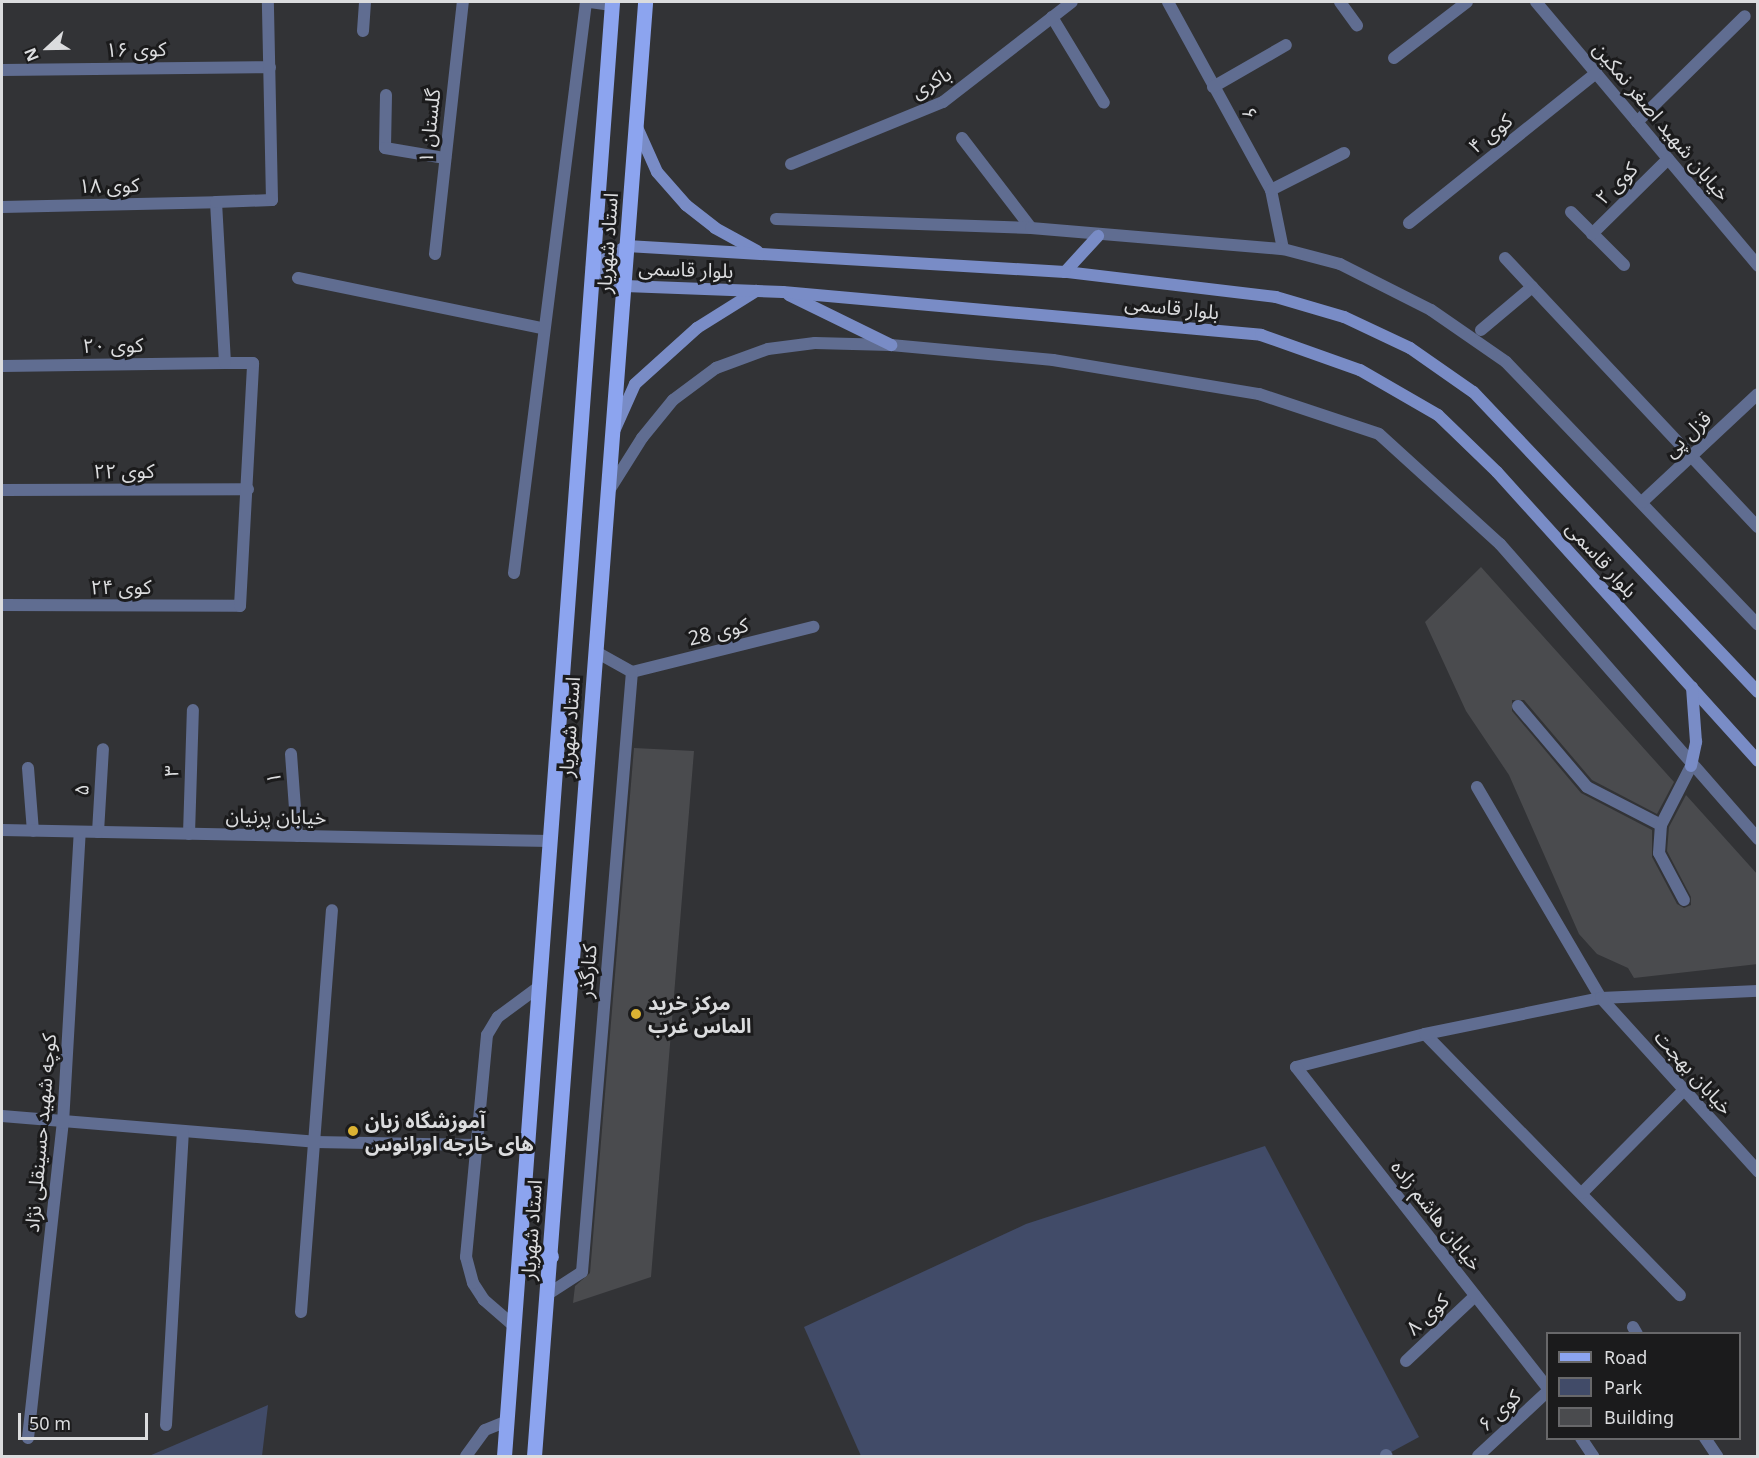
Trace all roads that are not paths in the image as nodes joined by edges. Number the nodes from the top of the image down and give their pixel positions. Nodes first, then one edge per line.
1 (268, 2) edge
2 (365, 2) edge
3 (463, 2) edge
4 (586, 2) edge
5 (590, 2) edge
6 (645, 2) edge
7 (1072, 2) edge
8 (1168, 2) edge
9 (1340, 2) edge
10 (1467, 2) edge
11 (1536, 2) edge
12 (612, 3) edge
13 (1745, 16) dead end
14 (1052, 17) junction
15 (1357, 25) dead end
16 (363, 31) dead end
17 (1286, 45) dead end
18 (1394, 58) dead end
19 (270, 67) junction
20 (2, 70) edge
21 (1596, 73) junction
22 (1213, 87) junction
23 (386, 95) dead end
24 (1104, 103) dead end
25 (1637, 122) junction
26 (635, 123) junction
27 (962, 138) dead end
28 (1344, 153) dead end
29 (446, 158) junction
30 (1668, 159) junction
31 (791, 164) dead end
32 (1271, 190) junction
33 (216, 202) junction
34 (2, 207) edge
35 (1571, 212) dead end
36 (776, 219) dead end
37 (1409, 223) dead end
38 (1031, 228) junction
39 (1592, 234) junction
40 (1098, 236) junction
41 (627, 246) junction
42 (1283, 249) junction
43 (435, 254) dead end
44 (760, 254) junction
45 (1505, 258) dead end
46 (1624, 266) dead end
47 (1758, 266) edge
48 (592, 267) junction
49 (1065, 272) junction
50 (298, 278) dead end
51 (625, 286) junction
52 (1532, 286) junction
53 (756, 291) junction
54 (783, 292) junction
55 (542, 328) junction
56 (1481, 330) dead end
57 (891, 345) junction
58 (225, 363) junction
59 (2, 366) edge
60 (1758, 394) edge
61 (613, 433) junction
62 (1689, 458) junction
63 (248, 489) junction
64 (2, 490) edge
65 (608, 492) junction
66 (1642, 502) junction
67 (1758, 527) edge
68 (514, 573) dead end
69 (2, 605) edge
70 (1758, 625) edge
71 (813, 627) dead end
72 (596, 652) junction
73 (632, 672) junction
74 (1692, 687) junction
75 (1758, 692) edge
76 (1518, 706) dead end
77 (193, 710) dead end
78 (103, 749) dead end
79 (291, 754) dead end
80 (1758, 760) edge
81 (1690, 766) junction
82 (28, 768) dead end
83 (1477, 787) dead end
84 (1661, 825) junction
85 (2, 830) edge
86 (33, 831) junction
87 (80, 832) junction
88 (98, 832) junction
89 (189, 834) junction
90 (297, 836) junction
91 (1758, 839) edge
92 (550, 841) junction
93 (1684, 900) dead end
94 (332, 910) dead end
95 (540, 986) junction
96 (1758, 991) edge
97 (1601, 998) junction
98 (1425, 1034) junction
99 (1684, 1090) junction
100 (2, 1116) edge
101 (63, 1123) junction
102 (183, 1132) junction
103 (315, 1142) junction
104 (477, 1145) junction
105 (1758, 1171) edge
106 (1582, 1193) junction
107 (520, 1254) junction
108 (551, 1256) junction
109 (548, 1294) junction
110 (1680, 1295) dead end
111 (1475, 1296) junction
112 (301, 1312) dead end
113 (514, 1326) junction
114 (1406, 1361) dead end
115 (1546, 1387) edge
116 (1546, 1392) edge
117 (507, 1421) junction
118 (166, 1425) dead end
119 (28, 1438) dead end
120 (1582, 1440) edge
121 (1706, 1440) edge
122 (466, 1456) edge
123 (504, 1456) edge
124 (534, 1456) edge
125 (1478, 1456) edge
126 (1593, 1456) edge
127 (1717, 1456) edge

1 - 19 street
2 - 16 street
3 - 29 street, ۱ گلستان
4 - 55 street
5 - 12 street
6 - 26 main road, استاد شهریار
7 - 14 street, باکری
8 - 22 street, ۶
9 - 15 street
10 - 18 street
11 - 21 street, خیابان شهید اصغر نمکین
12 - 48 main road, استاد شهریار
13 - 25 street
14 - 24 street
14 - 31 street, باکری
17 - 22 street
19 - 20 street, کوی ۱۶
19 - 33 street, کوی ۱۸
21 - 25 street, خیابان شهید اصغر نمکین
21 - 37 street, کوی ۴
22 - 32 street, ۶
23 - 29 street
25 - 30 street, خیابان شهید اصغر نمکین
26 - 41 main road, استاد شهریار
26 - 44 main road
27 - 38 street
28 - 32 street
29 - 43 street, ۱ گلستان
30 - 39 street, کوی ۲
30 - 47 street, خیابان شهید اصغر نمکین
32 - 42 street, ۶
33 - 34 street, کوی ۱۸
33 - 58 street
35 - 39 street
36 - 38 street
38 - 40 street
39 - 46 street
40 - 42 street
40 - 49 main road
41 - 44 main road, بلوار قاسمی
41 - 48 main road, بلوار قاسمی
41 - 51 main road, استاد شهریار
42 - 66 street
44 - 49 main road, بلوار قاسمی
45 - 52 street
48 - 51 main road, بلوار قاسمی
48 - 92 main road, استاد شهریار
49 - 75 main road, بلوار قاسمی
50 - 55 street
51 - 53 main road, بلوار قاسمی
51 - 61 main road, استاد شهریار
52 - 56 street
52 - 62 street
53 - 54 main road, بلوار قاسمی
53 - 61 main road
54 - 57 main road
54 - 74 main road, بلوار قاسمی
55 - 68 street
57 - 65 street
57 - 81 street
58 - 59 street, کوی ۲۰
58 - 63 street, کوی ۲۰
60 - 62 street, قزل پی
61 - 65 main road, استاد شهریار
62 - 66 street, قزل پی
62 - 67 street
63 - 64 street, کوی ۲۲
63 - 69 street, کوی ۲۴
65 - 72 main road, استاد شهریار
66 - 70 street
71 - 73 street, کوی 28
72 - 73 street
72 - 108 main road, استاد شهریار
73 - 109 street, کنارگذر
74 - 80 main road, بلوار قاسمی
74 - 81 main road
76 - 84 street
77 - 89 street, ۳
78 - 88 street, ۵
79 - 90 street, ۱
81 - 84 street
81 - 91 street
82 - 86 street
83 - 97 street, خیابان بهجت
84 - 93 street
85 - 86 street, خیابان پرنیان
86 - 87 street, خیابان پرنیان
87 - 88 street, خیابان پرنیان
87 - 101 street, کوچه شهید حسینقلی نژاد
88 - 89 street, خیابان پرنیان
89 - 90 street, خیابان پرنیان
90 - 92 street, خیابان پرنیان
92 - 95 main road, استاد شهریار
94 - 103 street
95 - 104 street
95 - 107 main road, استاد شهریار
96 - 97 street
97 - 98 street
97 - 99 street, خیابان بهجت
98 - 106 street
98 - 111 street, خیابان هاشم زاده
99 - 105 street, خیابان بهجت
99 - 106 street
100 - 101 street
101 - 102 street
101 - 119 street, کوچه شهید حسینقلی نژاد
102 - 103 street
102 - 118 street
103 - 104 street
103 - 112 street
104 - 113 street
106 - 110 street
107 - 108 main road
107 - 113 main road, استاد شهریار
108 - 109 main road, استاد شهریار
109 - 124 main road, استاد شهریار
111 - 114 street, کوی ۸
111 - 115 street, خیابان هاشم زاده
113 - 117 main road, استاد شهریار
116 - 125 street, کوی ۶
117 - 122 street
117 - 123 main road, استاد شهریار
120 - 126 street
121 - 127 street

